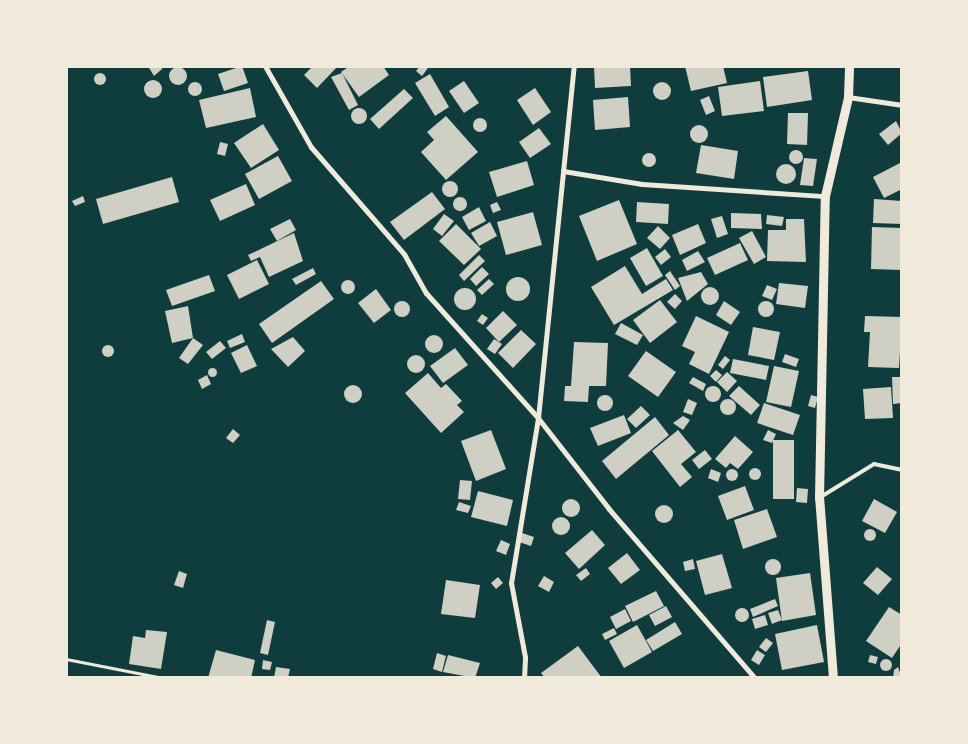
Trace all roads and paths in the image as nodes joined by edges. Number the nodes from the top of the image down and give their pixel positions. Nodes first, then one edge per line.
1 (265, 66) edge
2 (574, 66) edge
3 (850, 66) edge
4 (848, 96) junction
5 (902, 104) edge
6 (563, 171) junction
7 (825, 196) junction
8 (538, 418) junction
9 (902, 470) edge
10 (819, 498) junction
11 (66, 659) edge
12 (163, 678) edge
13 (524, 678) edge
14 (755, 678) edge
15 (833, 678) edge

1 - 8 street
2 - 6 street
3 - 4 street
4 - 5 street
4 - 7 street
6 - 7 street
6 - 8 street
7 - 10 street
8 - 13 street
8 - 14 street
9 - 10 lane
10 - 15 street
11 - 12 path

